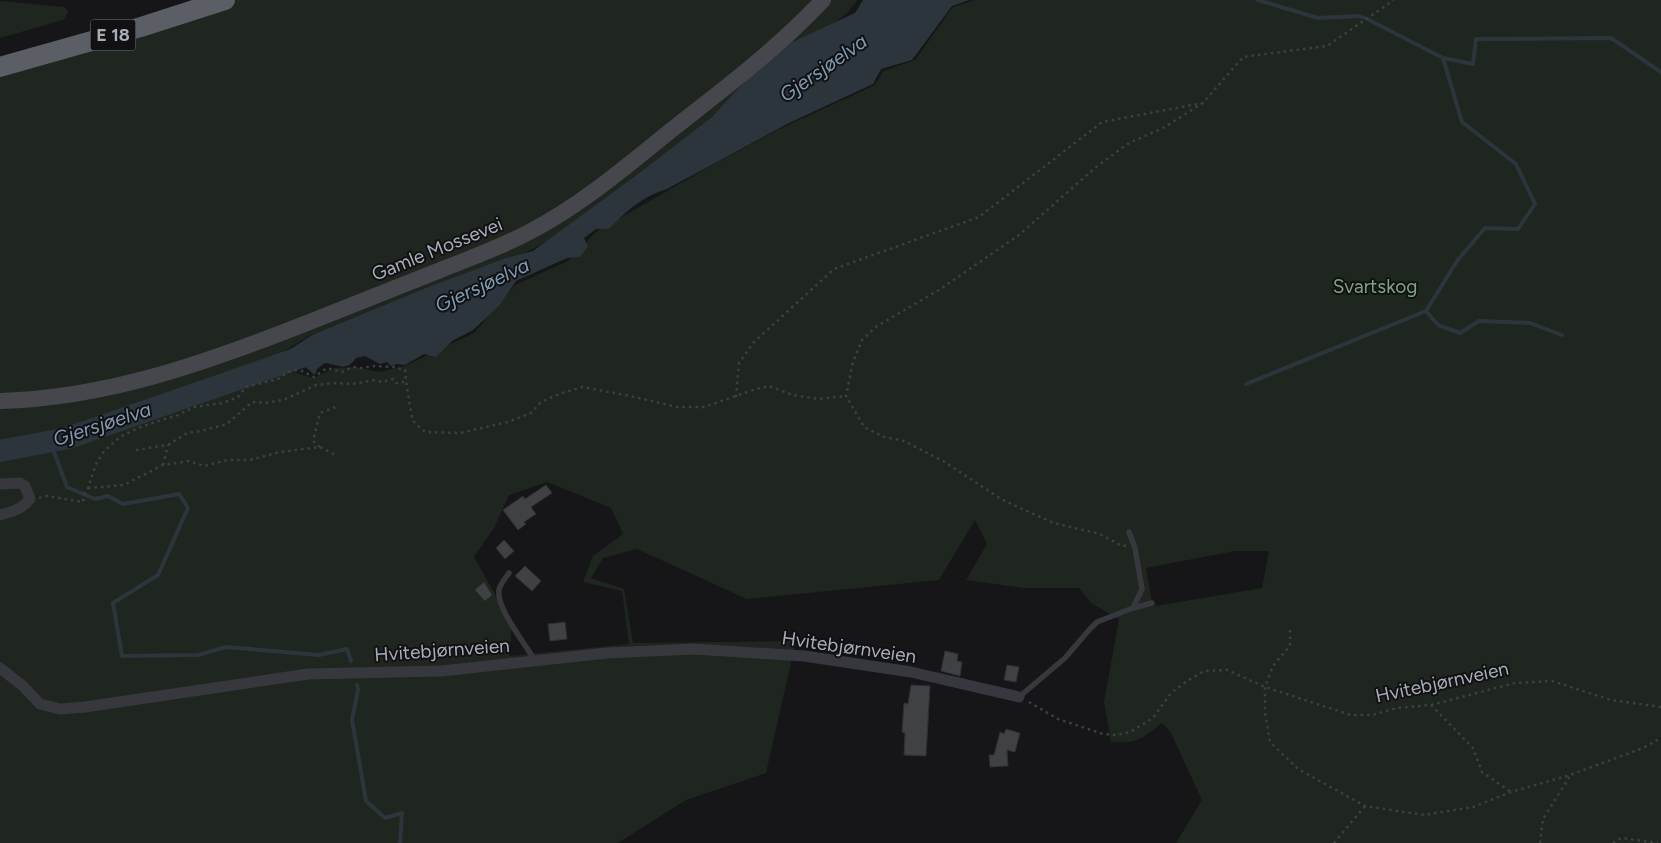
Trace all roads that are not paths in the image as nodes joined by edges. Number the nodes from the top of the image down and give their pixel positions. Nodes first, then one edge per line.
1 (192, 0) edge
2 (225, 0) edge
3 (823, 0) edge
4 (0, 57) edge
5 (0, 68) edge
6 (0, 401) edge
7 (0, 484) edge
8 (0, 515) edge
9 (1130, 532) dead end
10 (509, 573) dead end
11 (1152, 602) dead end
12 (1133, 608) junction
13 (534, 661) junction
14 (0, 668) edge
15 (1019, 697) joint

1 - 4 highway, E 18
2 - 5 highway, E 18
3 - 6 main road, Gamle Mossevei
7 - 8 street
9 - 12 lane
10 - 13 lane
11 - 12 lane
12 - 15 lane
13 - 14 street, Hvitebjørnveien
13 - 15 street, Hvitebjørnveien

